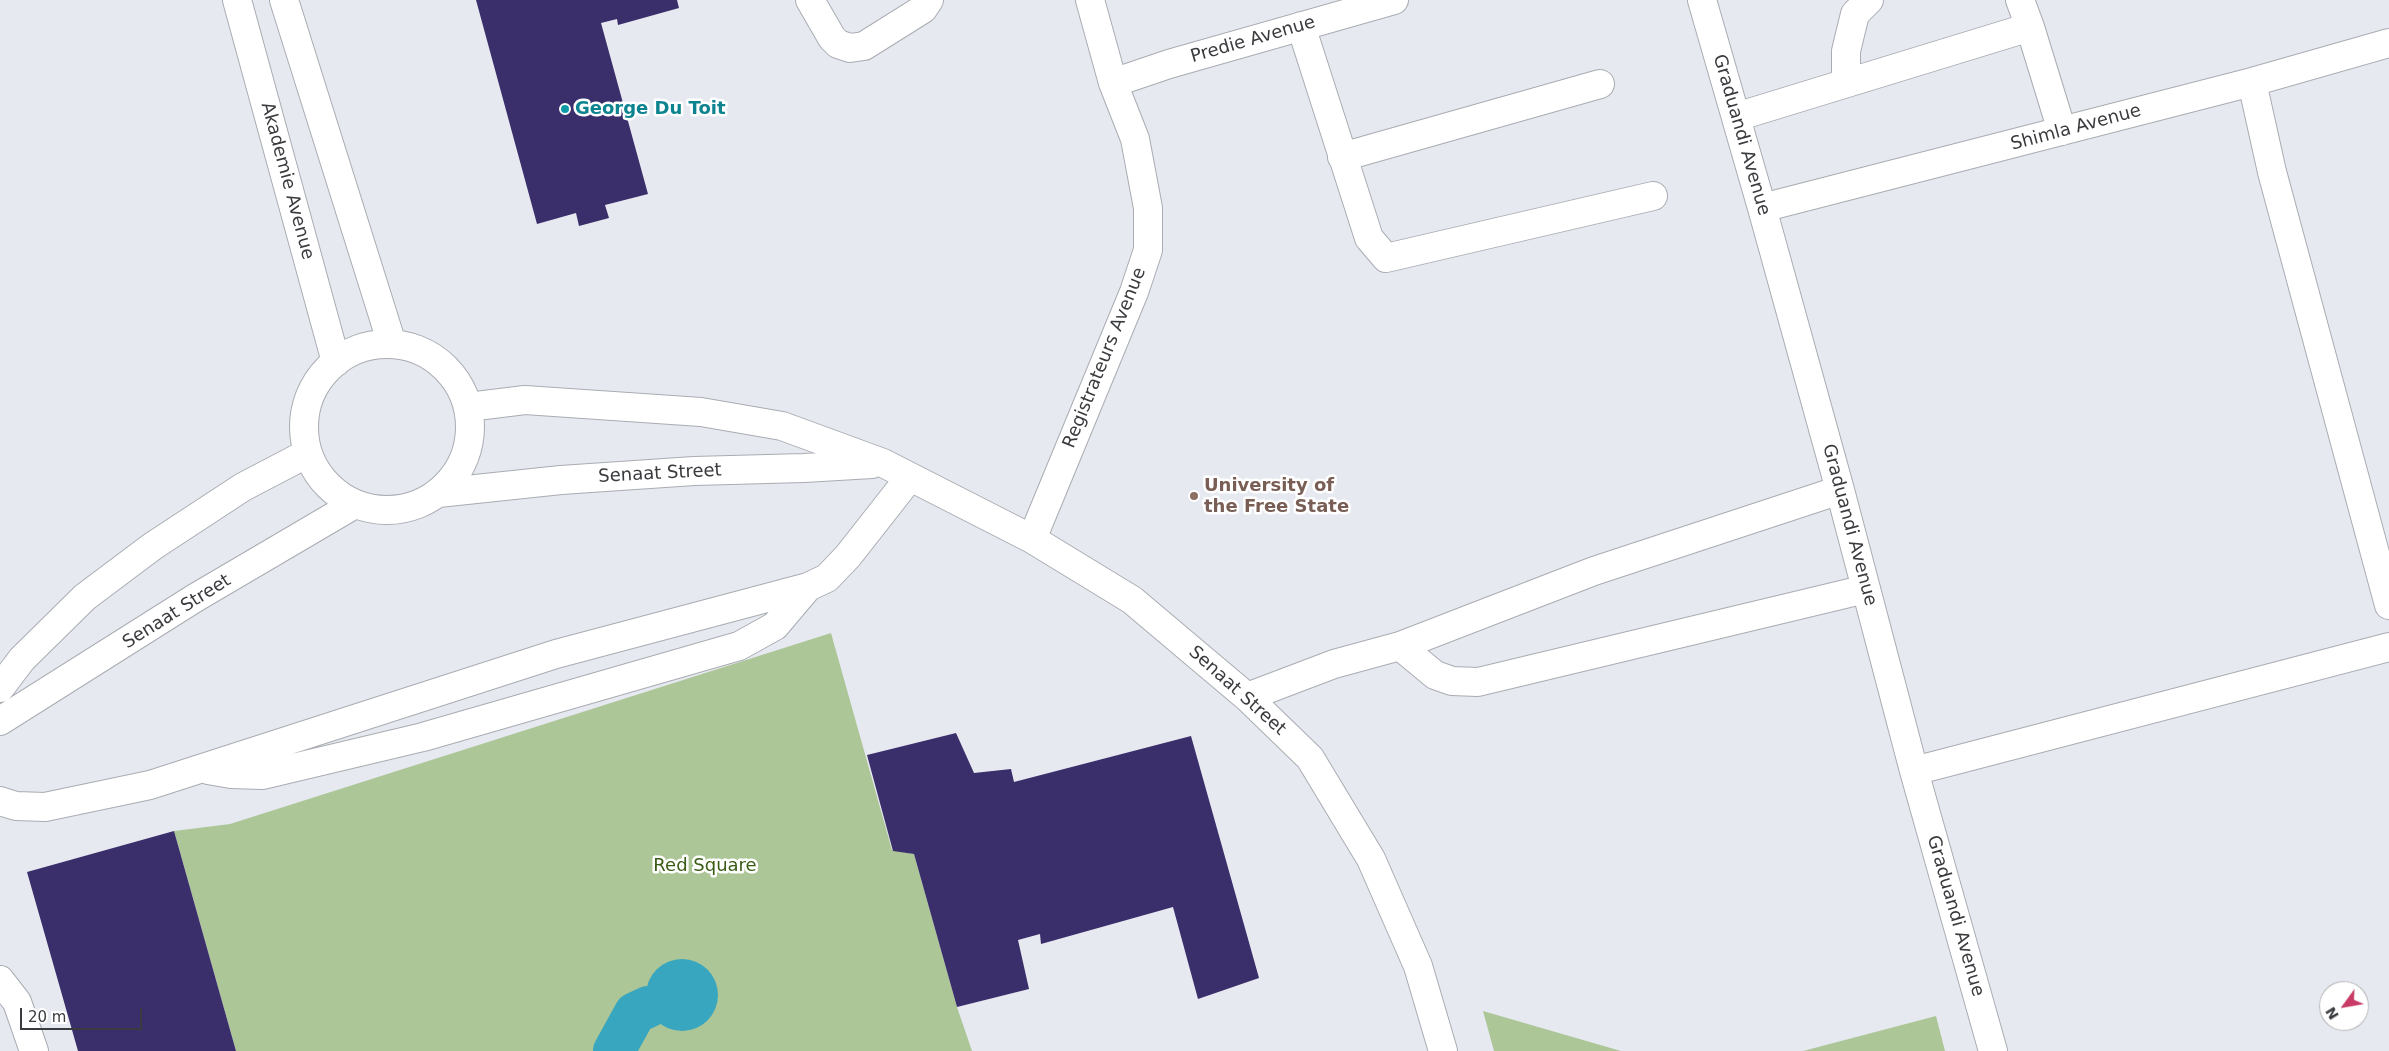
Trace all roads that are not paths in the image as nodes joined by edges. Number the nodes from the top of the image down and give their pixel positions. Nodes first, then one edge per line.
1 (237, 0) edge
2 (284, 0) edge
3 (810, 0) edge
4 (929, 0) edge
5 (1090, 0) edge
6 (1394, 0) edge
7 (1702, 0) edge
8 (1870, 0) edge
9 (2020, 0) edge
10 (1301, 26) junction
11 (2030, 27) junction
12 (2389, 43) edge
13 (2252, 82) junction
14 (1113, 83) junction
15 (1846, 83) junction
16 (1600, 84) dead end
17 (1736, 117) junction
18 (2062, 131) junction
19 (1342, 157) junction
20 (1653, 196) dead end
21 (1762, 208) junction
22 (392, 344) junction
23 (336, 362) junction
24 (468, 407) junction
25 (308, 453) junction
26 (883, 463) junction
27 (910, 477) junction
28 (1840, 490) junction
29 (438, 494) junction
30 (355, 504) junction
31 (1032, 539) junction
32 (808, 587) junction
33 (1866, 589) junction
34 (2389, 605) edge
35 (1400, 646) junction
36 (2389, 647) edge
37 (0, 688) edge
38 (1247, 697) junction
39 (0, 721) edge
40 (202, 768) junction
41 (1914, 771) junction
42 (0, 801) edge
43 (0, 980) edge
44 (34, 1051) edge
45 (1443, 1051) edge
46 (1993, 1051) edge

1 - 23 lane, Akademie Avenue
2 - 22 lane
3 - 4 lane
5 - 14 lane, Registrateurs Avenue
6 - 10 lane, Predie Avenue
7 - 17 lane, Graduandi Avenue
8 - 15 lane
9 - 11 lane
10 - 14 lane, Predie Avenue
10 - 19 lane
11 - 15 lane
11 - 18 lane
12 - 13 lane, Shimla Avenue
13 - 18 lane, Shimla Avenue
13 - 34 lane
14 - 31 lane, Registrateurs Avenue
15 - 17 lane
16 - 19 lane
17 - 21 lane, Graduandi Avenue
18 - 21 lane, Shimla Avenue
19 - 20 lane
21 - 28 lane, Graduandi Avenue
22 - 23 lane, Senaat Street
22 - 24 lane, Senaat Street
23 - 25 lane, Senaat Street
24 - 26 lane, Senaat Street
24 - 29 lane, Senaat Street
25 - 30 lane, Senaat Street
25 - 37 lane
26 - 27 lane, Senaat Street
26 - 29 lane, Senaat Street
27 - 31 lane, Senaat Street
27 - 32 lane
28 - 33 lane, Graduandi Avenue
28 - 35 lane
29 - 30 lane, Senaat Street
30 - 39 lane, Senaat Street
31 - 38 lane, Senaat Street
32 - 40 lane
32 - 40 lane
33 - 35 lane
33 - 41 lane, Graduandi Avenue
35 - 38 lane
36 - 41 lane
38 - 45 lane, Senaat Street
40 - 42 lane
41 - 46 lane, Graduandi Avenue
43 - 44 lane

